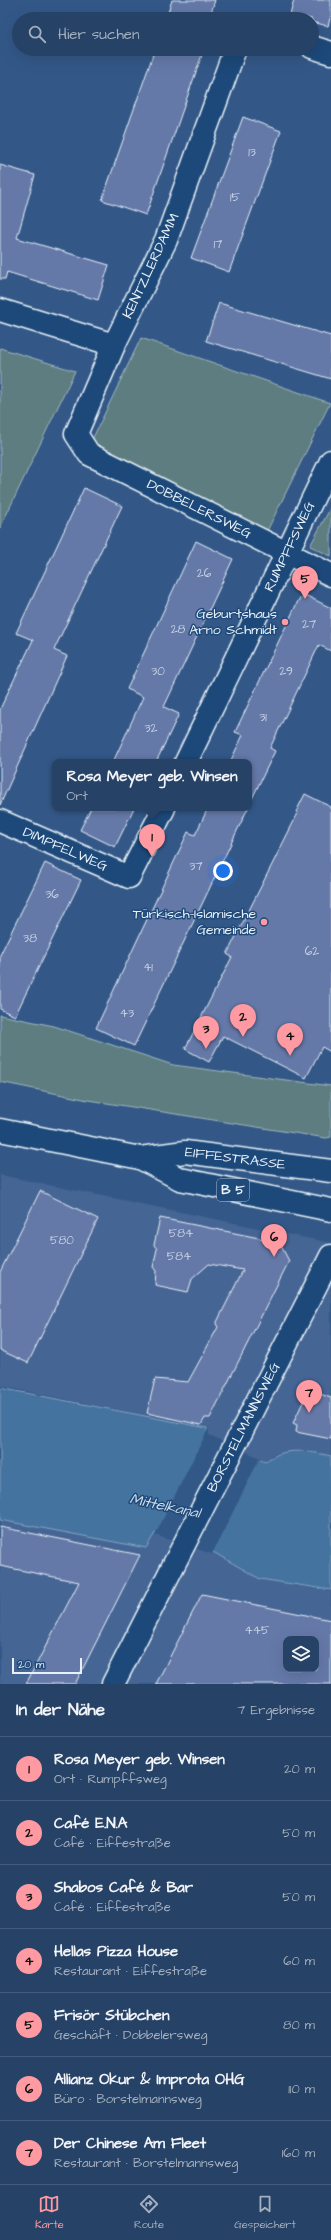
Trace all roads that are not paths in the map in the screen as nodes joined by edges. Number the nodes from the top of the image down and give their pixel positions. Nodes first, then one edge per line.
1 (319, 49) edge
2 (331, 53) edge
3 (232, 56) edge
4 (0, 310) edge
5 (114, 345) junction
6 (76, 434) joint
7 (331, 461) edge
8 (287, 553) junction
9 (331, 575) edge
10 (187, 759) edge
11 (163, 811) edge
12 (0, 821) edge
13 (0, 1130) edge
14 (140, 1158) junction
15 (331, 1171) edge
16 (331, 1210) edge
17 (331, 1256) edge
18 (113, 1684) edge

1 - 2 street
3 - 5 street, KENTZLERDAMM
4 - 5 street
5 - 6 street, KENTZLERDAMM
6 - 8 street, DOBBELERSWEG
7 - 8 street, RUMPFFSWEG
8 - 9 street, DOBBELERSWEG
8 - 10 street, RUMPFFSWEG
11 - 12 street, DIMPFELWEG
13 - 14 street, EIFFESTRASSE / B 5
14 - 15 street, EIFFESTRASSE / B 5
14 - 16 street, EIFFESTRASSE / B 5
17 - 18 street, BORSTELMANNSWEG

